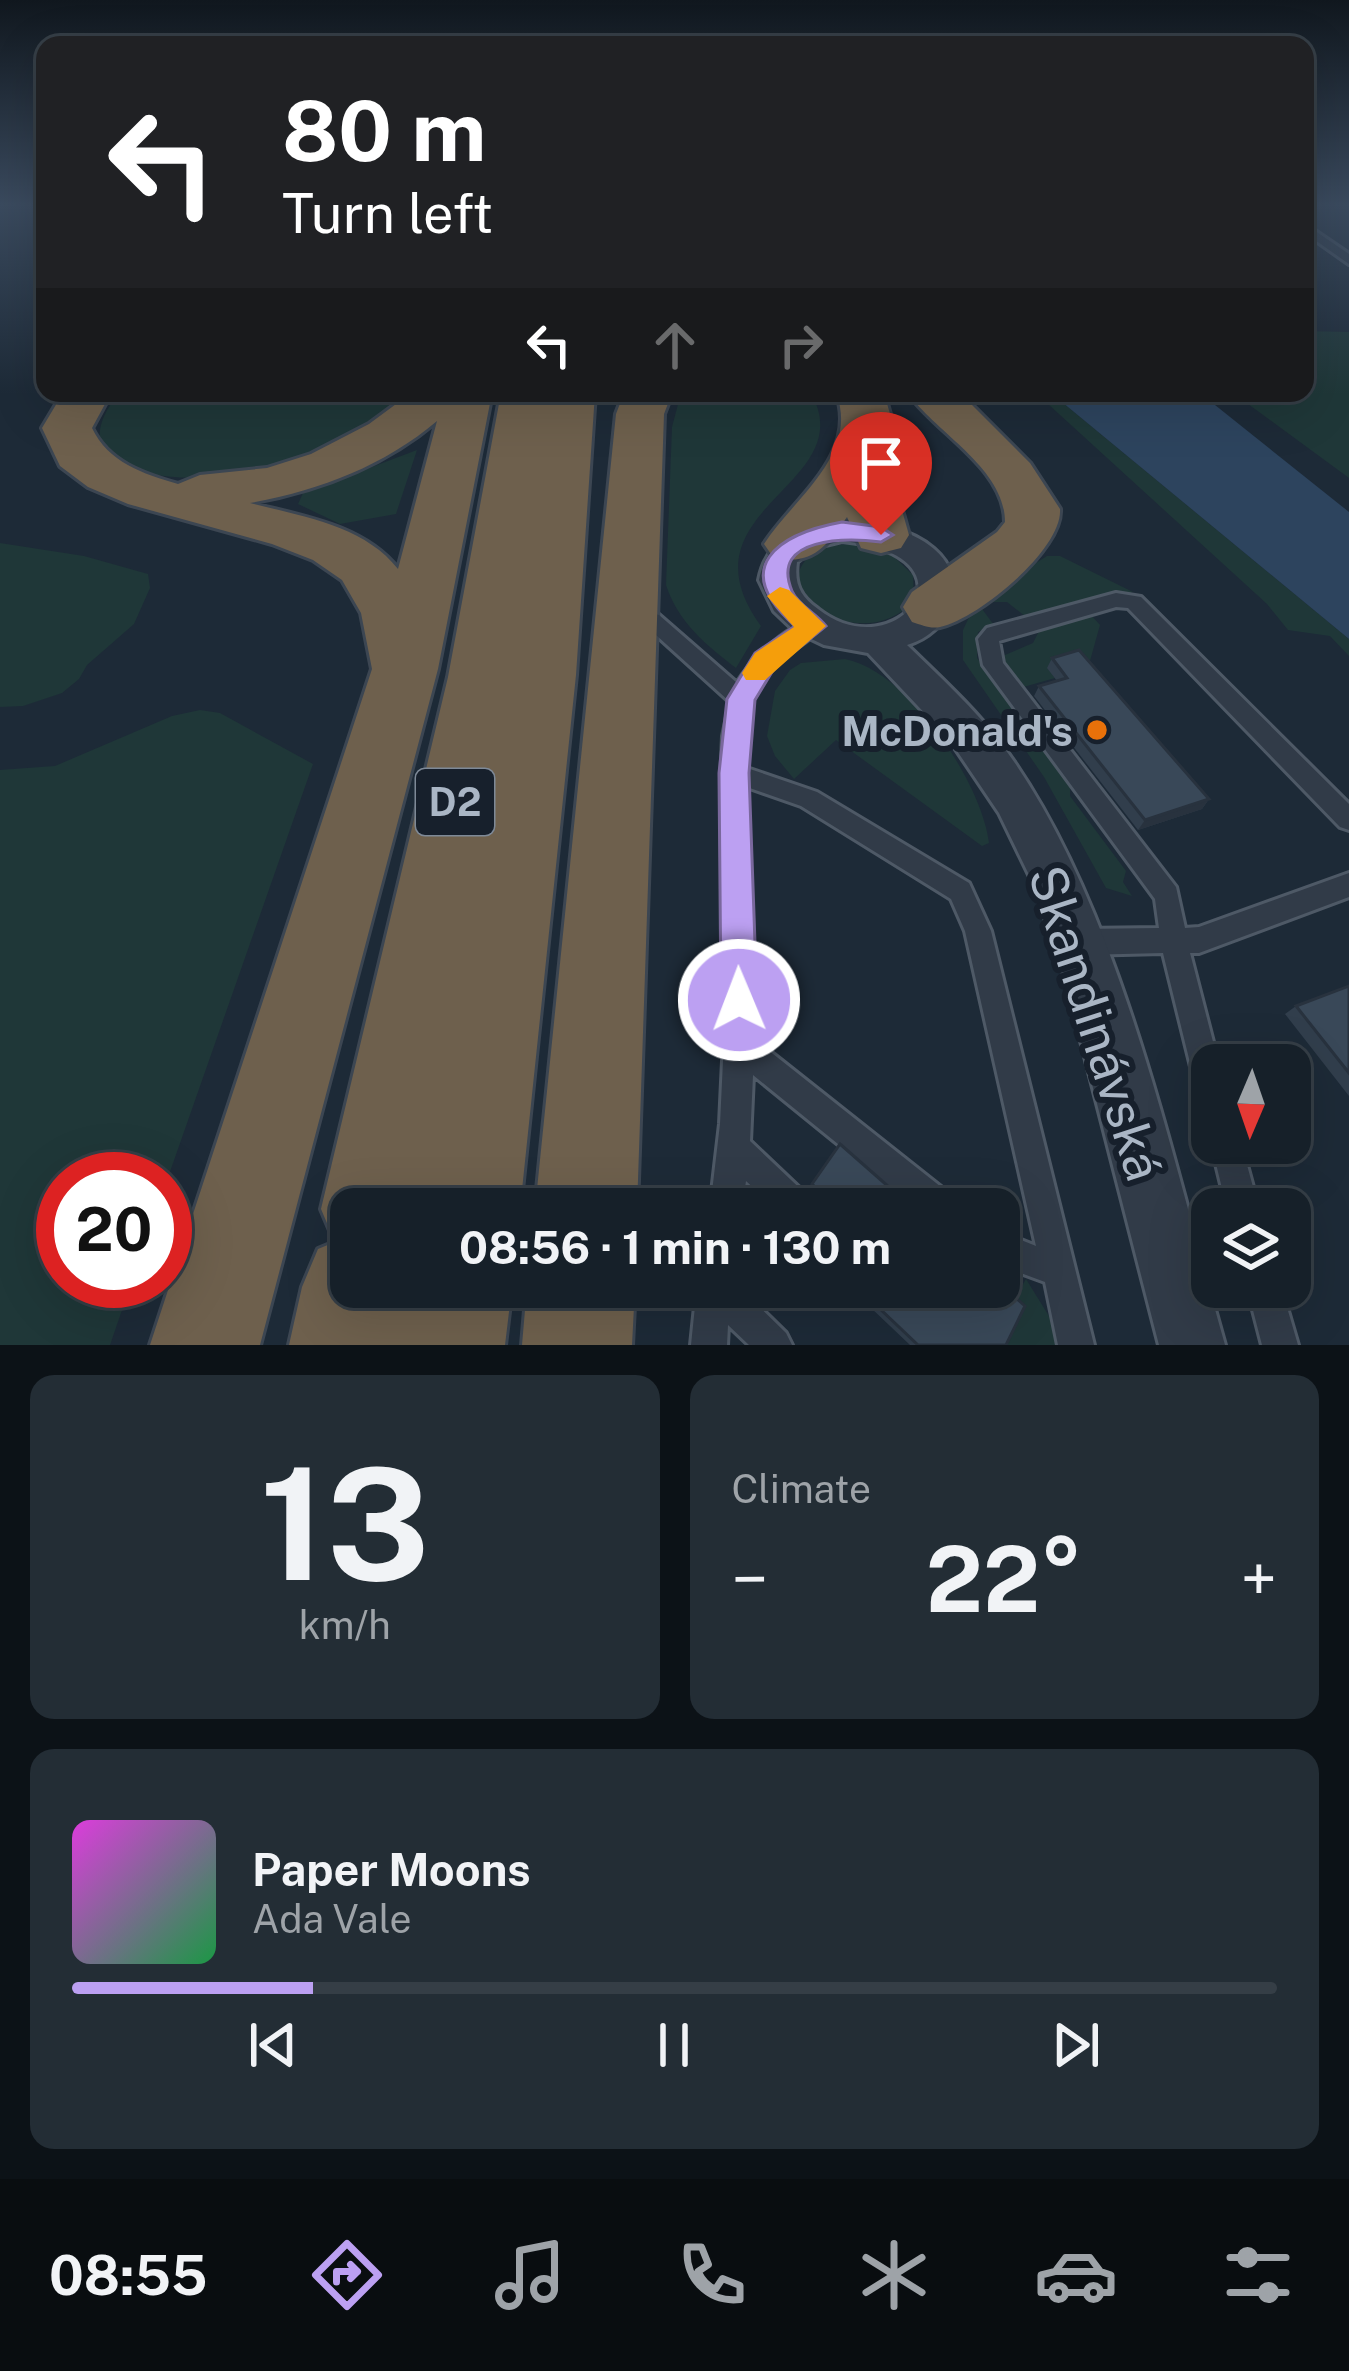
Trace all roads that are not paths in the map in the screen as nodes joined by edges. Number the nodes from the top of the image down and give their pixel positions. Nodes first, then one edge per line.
1 (82, 402) edge
2 (428, 402) edge
3 (466, 402) edge
4 (524, 402) edge
5 (570, 402) edge
6 (597, 402) edge
7 (645, 402) edge
8 (940, 402) edge
9 (862, 418) edge
10 (140, 489) junction
11 (898, 543) junction
12 (793, 544) junction
13 (1016, 546) junction
14 (927, 615) junction
15 (813, 626) junction
16 (878, 639) junction
17 (637, 649) junction
18 (405, 669) junction
19 (741, 699) junction
20 (958, 719) junction
21 (734, 773) junction
22 (1349, 820) edge
23 (1349, 886) edge
24 (1082, 942) junction
25 (1174, 943) junction
26 (1200, 1044) edge
27 (740, 1046) junction
28 (735, 1149) junction
29 (376, 1188) edge
30 (472, 1188) edge
31 (588, 1188) edge
32 (729, 1188) edge
33 (777, 1188) edge
34 (918, 1188) edge
35 (1020, 1255) edge
36 (1059, 1271) junction
37 (352, 1308) edge
38 (455, 1308) edge
39 (580, 1308) edge
40 (712, 1308) edge
41 (736, 1308) edge
42 (1270, 1308) edge
43 (205, 1345) edge
44 (344, 1345) edge
45 (450, 1345) edge
46 (577, 1345) edge
47 (709, 1345) edge
48 (774, 1345) edge
49 (1076, 1345) edge
50 (1192, 1345) edge
51 (1280, 1345) edge

1 - 10 highway
2 - 10 highway
3 - 18 highway
4 - 29 highway, D2
5 - 30 highway, D2
6 - 17 highway
7 - 17 highway
8 - 13 highway
9 - 11 highway
9 - 12 highway
10 - 18 highway
11 - 12 street
11 - 13 highway
11 - 14 street
12 - 15 street
13 - 14 highway
14 - 16 street
14 - 20 street, Skandinávská
15 - 16 street
15 - 19 lane
16 - 20 street, Skandinávská
17 - 19 lane
17 - 31 highway
18 - 43 highway
19 - 21 lane
20 - 24 street, Skandinávská
21 - 27 lane
21 - 36 lane
22 - 25 lane
23 - 25 lane
24 - 25 lane
24 - 50 street, Skandinávská
25 - 26 lane
27 - 28 lane
27 - 34 lane
28 - 32 lane
28 - 33 lane
35 - 36 lane
36 - 49 lane
37 - 44 highway
38 - 45 highway
39 - 46 highway
40 - 47 lane
41 - 48 lane
42 - 51 lane

